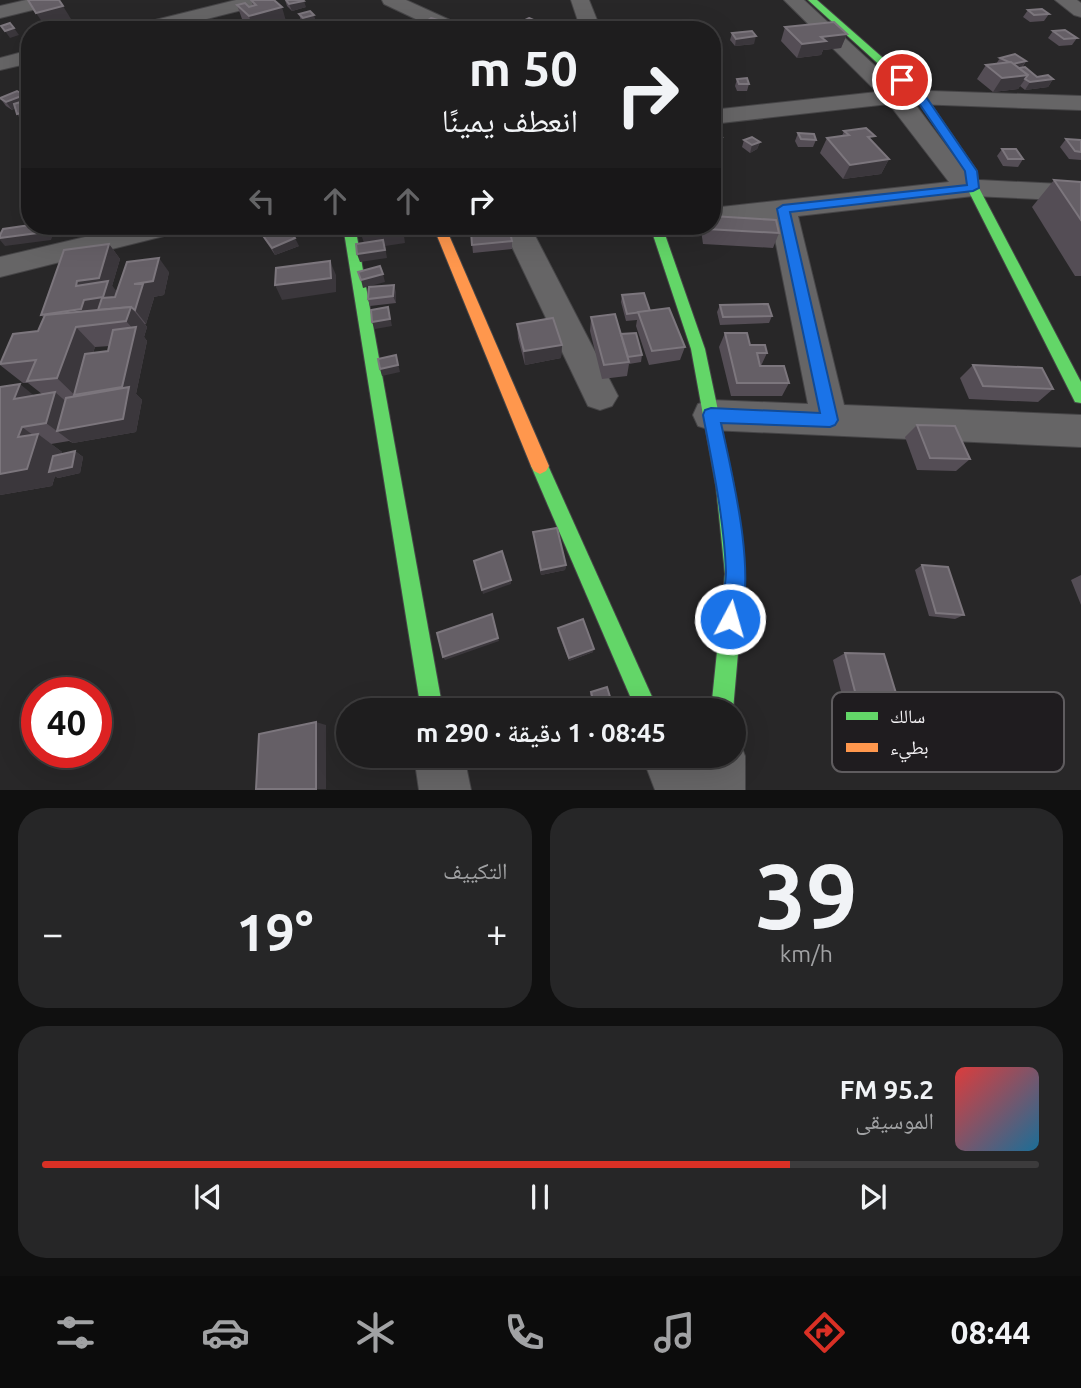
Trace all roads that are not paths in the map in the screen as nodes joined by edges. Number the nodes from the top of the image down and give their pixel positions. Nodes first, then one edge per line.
1 (50, 0) edge
2 (258, 0) edge
3 (391, 0) edge
4 (580, 0) edge
5 (793, 0) edge
6 (812, 0) edge
7 (1065, 0) edge
8 (1081, 11) edge
9 (0, 12) edge
10 (174, 21) edge
11 (434, 21) edge
12 (588, 21) edge
13 (21, 59) edge
14 (0, 64) edge
15 (920, 96) junction
16 (895, 97) junction
17 (1081, 103) edge
18 (721, 116) edge
19 (973, 188) junction
20 (1081, 193) edge
21 (783, 209) junction
22 (721, 216) edge
23 (133, 235) edge
24 (351, 235) edge
25 (443, 235) edge
26 (520, 235) edge
27 (659, 235) edge
28 (0, 267) edge
29 (600, 396) dead end
30 (1081, 397) edge
31 (711, 415) junction
32 (830, 420) junction
33 (1081, 431) edge
34 (430, 698) edge
35 (642, 698) edge
36 (723, 698) edge
37 (441, 768) edge
38 (672, 768) edge
39 (720, 768) edge
40 (445, 789) edge
41 (681, 789) edge
42 (719, 789) edge

1 - 9 street
2 - 10 street
3 - 11 street
4 - 12 street
5 - 16 street
6 - 15 street
7 - 8 street
13 - 14 street
15 - 16 street
15 - 17 street
15 - 19 street
16 - 18 street
16 - 19 street
19 - 20 street
19 - 21 street
19 - 30 street
21 - 22 street
21 - 32 street
23 - 28 street
24 - 34 street
25 - 35 street
26 - 29 street
27 - 31 street
31 - 32 street
31 - 36 street
32 - 33 street
37 - 40 street
38 - 41 street
39 - 42 street

